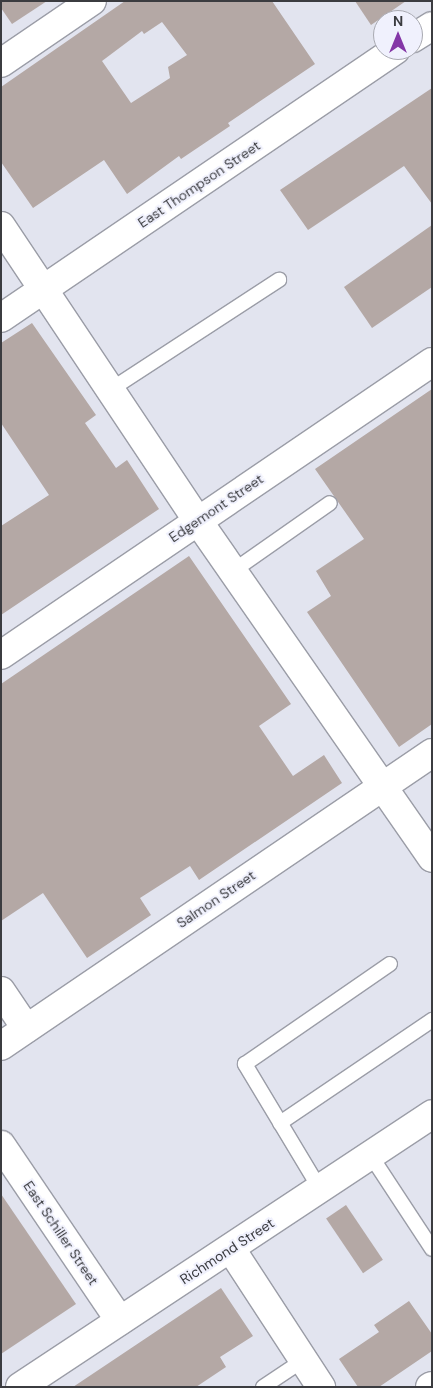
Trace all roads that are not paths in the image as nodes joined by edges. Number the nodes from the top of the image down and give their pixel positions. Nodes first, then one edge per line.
1 (92, 1) edge
2 (381, 60) edge
3 (1, 63) edge
4 (3, 231) edge
5 (279, 280) dead end
6 (43, 290) junction
7 (1, 318) edge
8 (432, 362) edge
9 (110, 390) junction
10 (330, 503) dead end
11 (198, 521) junction
12 (233, 571) junction
13 (1, 655) edge
14 (432, 753) edge
15 (382, 786) junction
16 (432, 858) edge
17 (390, 964) dead end
18 (1, 991) edge
19 (432, 1020) edge
20 (26, 1028) junction
21 (1, 1046) edge
22 (432, 1114) edge
23 (280, 1123) junction
24 (1, 1145) edge
25 (370, 1156) junction
26 (320, 1189) junction
27 (231, 1249) junction
28 (432, 1249) edge
29 (120, 1321) junction
30 (305, 1359) junction
31 (20, 1387) edge
32 (263, 1387) edge
33 (321, 1387) edge

1 - 3 street
2 - 6 street, East Thompson Street
4 - 6 street
5 - 9 lane
6 - 7 street, East Thompson Street
6 - 9 street
8 - 11 street, Edgemont Street
9 - 11 street
10 - 12 lane
11 - 12 street
11 - 13 street, Edgemont Street
12 - 15 street
14 - 15 street, Salmon Street
15 - 16 street
15 - 20 street, Salmon Street
17 - 23 lane
18 - 20 street
19 - 23 lane
20 - 21 street, Salmon Street
22 - 25 street, Richmond Street
23 - 26 lane
24 - 29 street, East Schiller Street
25 - 26 street, Richmond Street
25 - 28 lane
26 - 27 street, Richmond Street
27 - 29 street, Richmond Street
27 - 30 street
29 - 31 street, Richmond Street
30 - 32 lane
30 - 33 street

